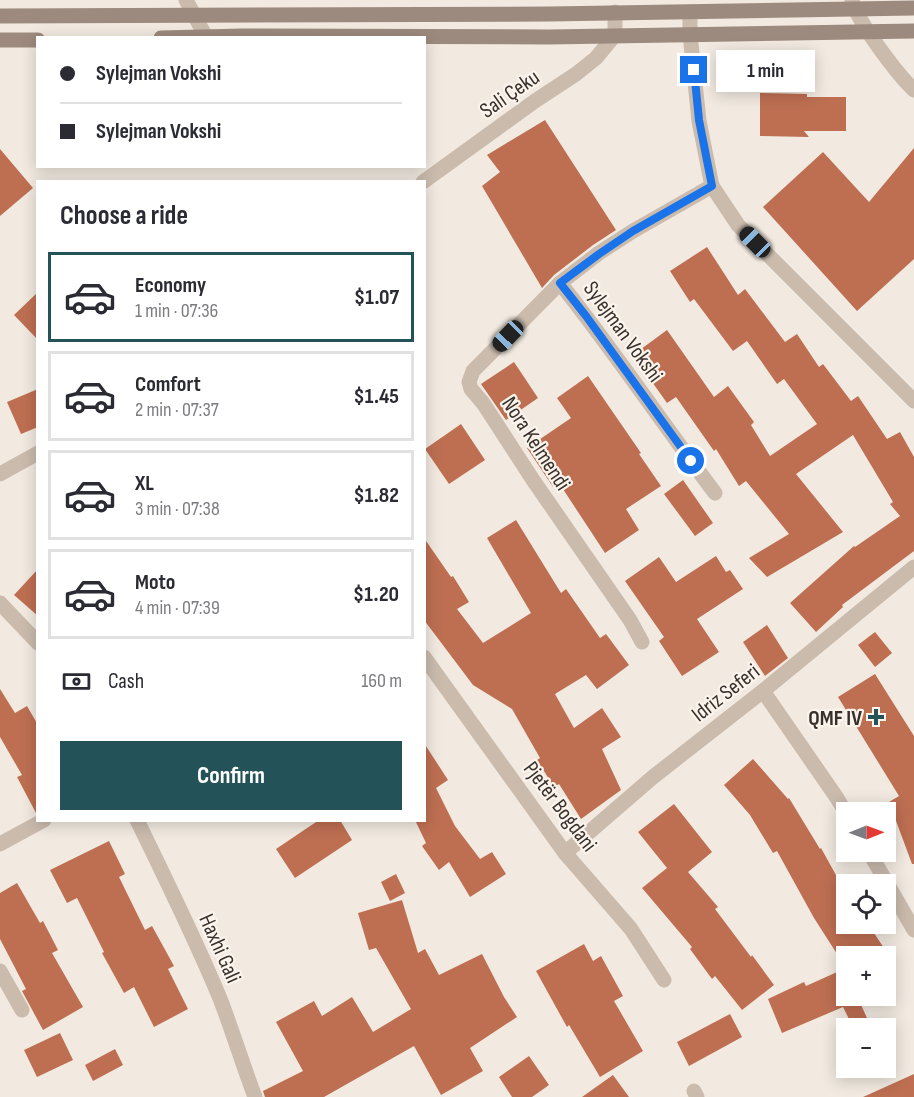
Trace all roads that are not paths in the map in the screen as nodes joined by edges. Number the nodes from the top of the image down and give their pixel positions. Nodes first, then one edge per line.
1 (186, 0) edge
2 (853, 4) edge
3 (914, 8) edge
4 (615, 12) junction
5 (690, 12) junction
6 (195, 15) junction
7 (0, 16) edge
8 (868, 31) junction
9 (914, 31) edge
10 (690, 34) junction
11 (615, 35) junction
12 (206, 36) edge
13 (426, 37) edge
14 (0, 40) edge
15 (36, 40) edge
16 (914, 90) edge
17 (426, 180) edge
18 (712, 186) junction
19 (560, 283) junction
20 (914, 401) edge
21 (36, 454) edge
22 (0, 474) edge
23 (716, 493) dead end
24 (914, 567) edge
25 (0, 603) edge
26 (36, 641) edge
27 (642, 642) dead end
28 (426, 660) edge
29 (763, 691) junction
30 (839, 802) edge
31 (40, 822) edge
32 (138, 822) edge
33 (0, 844) edge
34 (565, 853) junction
35 (875, 862) edge
36 (914, 930) edge
37 (0, 971) edge
38 (664, 980) dead end
39 (22, 1010) dead end
40 (255, 1097) edge

1 - 6 street
2 - 3 main road
2 - 5 main road
2 - 8 street
4 - 5 main road
4 - 6 main road
4 - 11 street
5 - 10 street
6 - 7 main road
6 - 12 street
8 - 9 main road
8 - 10 main road
8 - 16 street
10 - 11 main road
10 - 18 street
11 - 13 main road
11 - 17 street, Sali Çeku
14 - 15 main road
18 - 19 street, Sylejman Vokshi
18 - 20 street
19 - 23 street, Sylejman Vokshi
19 - 27 street, Nora Kelmendi
21 - 22 street
24 - 29 street, Idriz Seferi
25 - 26 street
28 - 34 street, Pjetër Bogdani
29 - 30 street
29 - 34 street, Idriz Seferi
31 - 33 street
32 - 40 street, Haxhi Gali
34 - 38 street, Pjetër Bogdani
35 - 36 street
37 - 39 street

